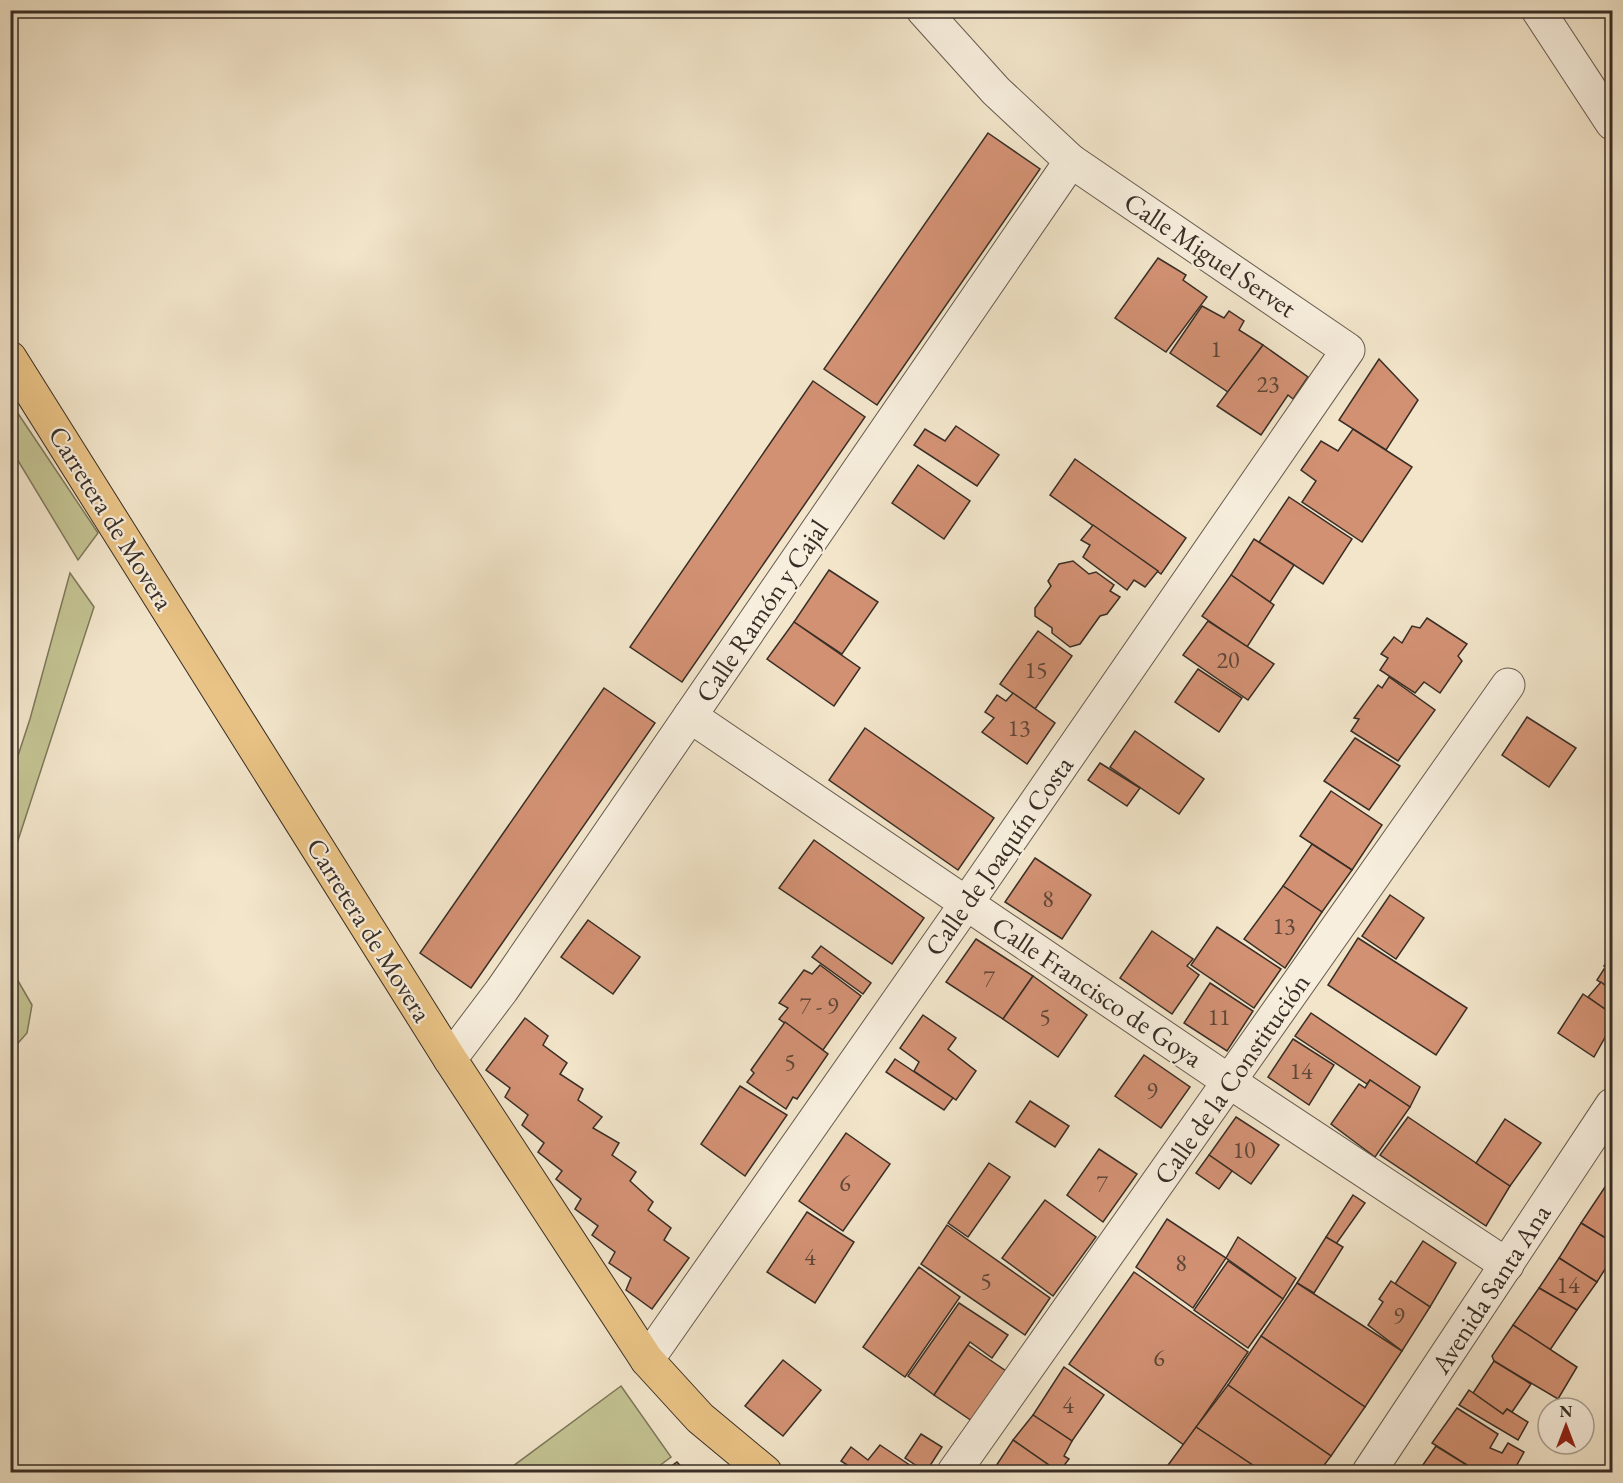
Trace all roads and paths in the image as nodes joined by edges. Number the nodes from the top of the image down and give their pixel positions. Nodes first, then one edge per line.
1 (924, 10) edge
2 (1538, 10) edge
3 (1612, 123) edge
4 (1071, 161) junction
5 (1348, 350) joint
6 (10, 358) edge
7 (1508, 685) dead end
8 (690, 716) junction
9 (966, 904) junction
10 (450, 1059) junction
11 (1230, 1082) junction
12 (1612, 1105) edge
13 (1507, 1264) junction
14 (647, 1360) junction
15 (765, 1473) edge
16 (954, 1473) edge
17 (1369, 1473) edge

1 - 4 street, Calle Miguel Servet
2 - 3 street
4 - 5 street, Calle Miguel Servet
4 - 8 street, Calle Ramón y Cajal
5 - 9 street, Calle de Joaquín Costa
6 - 10 main road, Carretera de Movera
7 - 11 street, Calle de la Constitución
8 - 9 street, Calle Francisco de Goya
8 - 10 street, Calle Ramón y Cajal
9 - 11 street, Calle Francisco de Goya
9 - 14 street, Calle de Joaquín Costa
10 - 14 main road, Carretera de Movera
11 - 13 street, Calle Francisco de Goya
11 - 16 street, Calle de la Constitución
12 - 13 street, Avenida Santa Ana
13 - 17 street, Avenida Santa Ana
14 - 15 main road, Carretera de Movera

